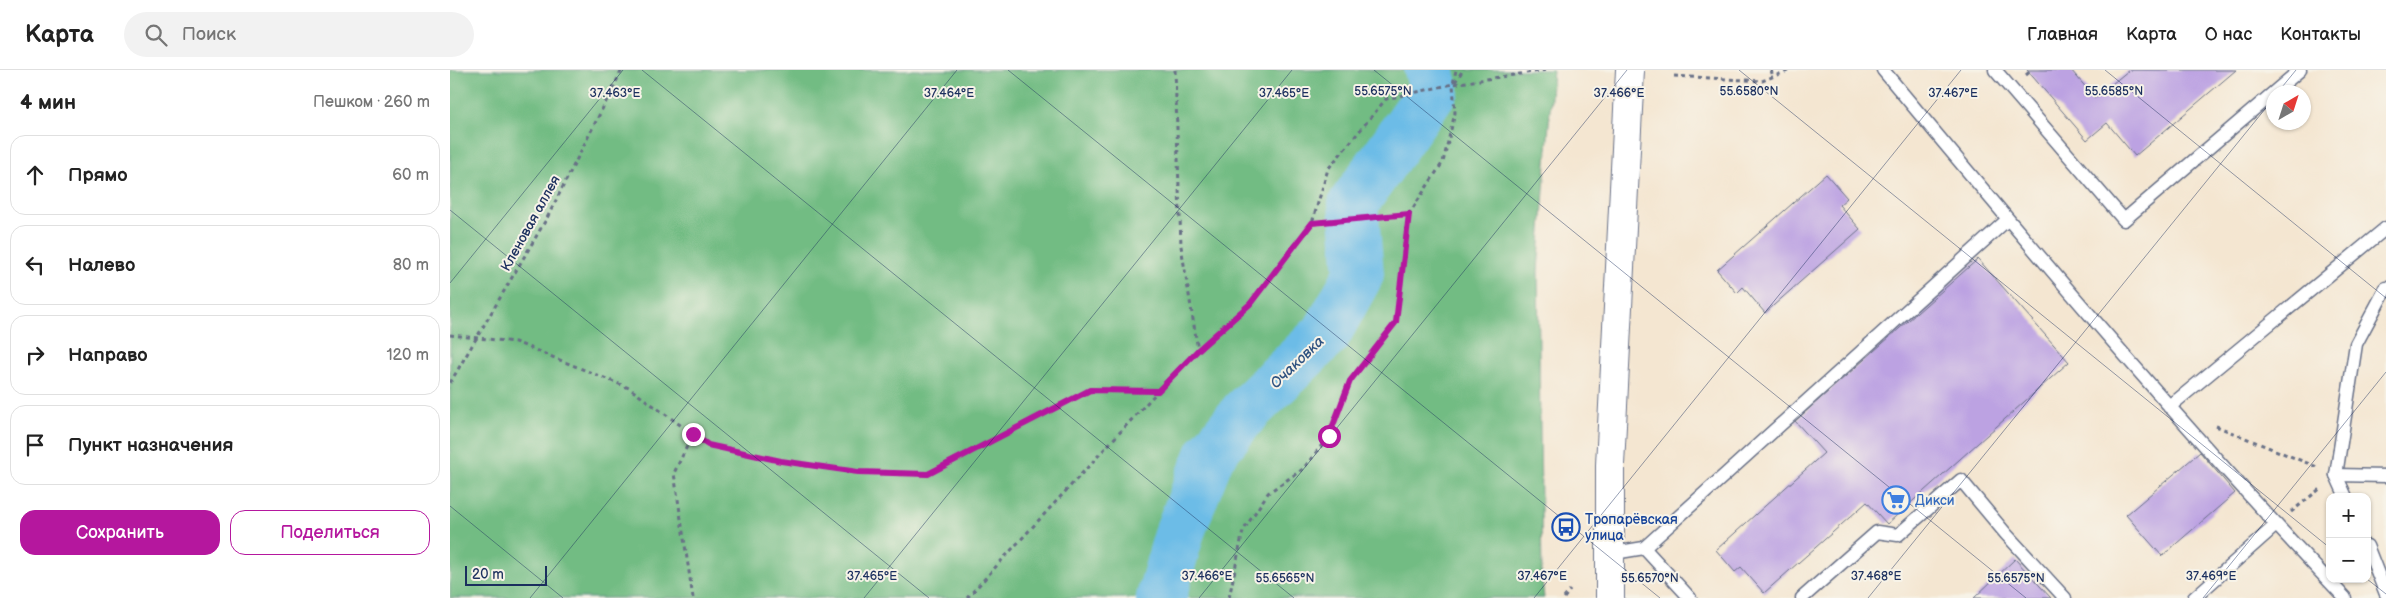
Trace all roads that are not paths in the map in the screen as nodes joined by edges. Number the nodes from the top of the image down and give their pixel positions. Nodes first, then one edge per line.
1 (1630, 70) edge
2 (1883, 70) edge
3 (1995, 70) edge
4 (2300, 70) edge
5 (2007, 220) junction
6 (2386, 228) edge
7 (2386, 288) edge
8 (2169, 407) junction
9 (2336, 475) junction
10 (2386, 476) edge
11 (2344, 493) edge
12 (2276, 525) junction
13 (1644, 548) junction
14 (1608, 554) junction
15 (2371, 556) edge
16 (2386, 594) edge
17 (1610, 598) edge
18 (1690, 598) edge
19 (1802, 598) edge
20 (2065, 598) edge
21 (2194, 598) edge
22 (2345, 598) edge

1 - 14 street
2 - 5 lane
3 - 4 lane
5 - 8 lane
5 - 13 lane
6 - 8 lane
7 - 9 lane
8 - 12 lane
9 - 10 lane
9 - 11 lane
12 - 21 lane
12 - 22 lane
13 - 14 lane
13 - 18 lane
14 - 17 street
15 - 16 lane
19 - 20 lane

